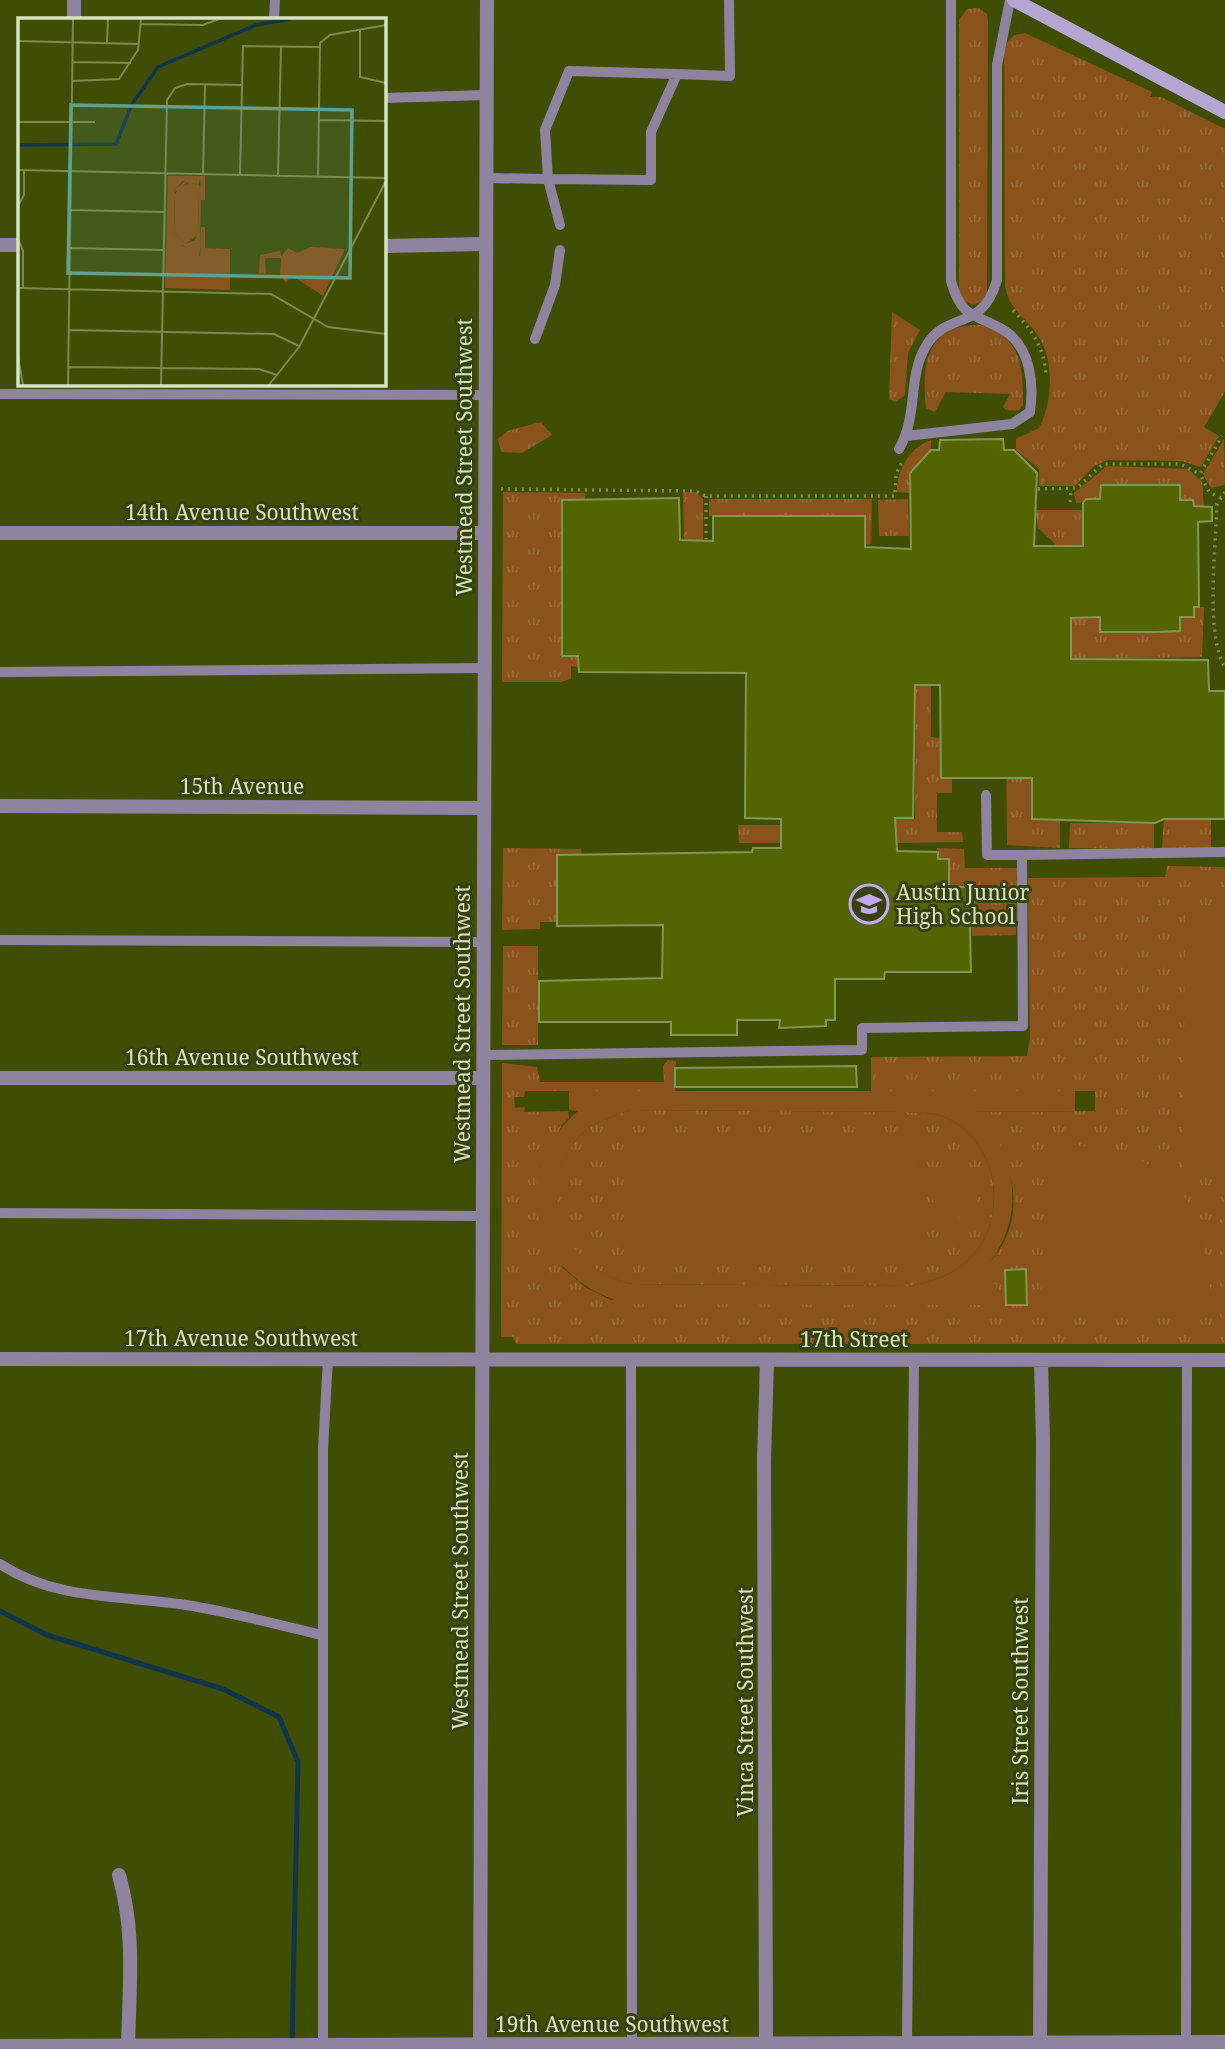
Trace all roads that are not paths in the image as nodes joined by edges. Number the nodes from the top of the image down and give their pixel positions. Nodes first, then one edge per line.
1 (74, 0) edge
2 (275, 0) edge
3 (487, 0) edge
4 (729, 0) edge
5 (951, 0) edge
6 (1012, 0) edge
7 (74, 18) edge
8 (274, 18) edge
9 (677, 74) junction
10 (486, 95) junction
11 (385, 98) edge
12 (1225, 112) edge
13 (486, 178) junction
14 (548, 179) junction
15 (560, 225) dead end
16 (485, 244) junction
17 (0, 245) edge
18 (18, 245) edge
19 (385, 246) edge
20 (560, 250) dead end
21 (974, 318) junction
22 (535, 340) dead end
23 (0, 394) edge
24 (484, 395) junction
25 (906, 436) junction
26 (899, 449) dead end
27 (0, 533) edge
28 (484, 533) junction
29 (484, 668) junction
30 (0, 672) edge
31 (986, 795) dead end
32 (0, 806) edge
33 (484, 808) junction
34 (1225, 852) edge
35 (1022, 855) junction
36 (0, 940) edge
37 (483, 942) junction
38 (483, 1055) junction
39 (0, 1078) edge
40 (483, 1078) junction
41 (0, 1213) edge
42 (482, 1216) junction
43 (328, 1358) junction
44 (482, 1358) junction
45 (0, 1359) edge
46 (1187, 1359) junction
47 (631, 1360) junction
48 (767, 1360) junction
49 (914, 1360) junction
50 (1041, 1360) junction
51 (1225, 1360) edge
52 (0, 1564) edge
53 (321, 1634) junction
54 (118, 1875) dead end
55 (1225, 2042) edge
56 (1040, 2043) junction
57 (1186, 2043) junction
58 (766, 2044) junction
59 (907, 2044) junction
60 (320, 2045) edge
61 (632, 2045) junction
62 (0, 2046) edge
63 (128, 2047) edge
64 (480, 2047) edge

1 - 7 street
2 - 8 lane
3 - 10 street, Westmead Street Southwest
4 - 9 lane
5 - 21 lane
6 - 12 main road
6 - 21 lane
9 - 14 lane
9 - 14 lane
10 - 11 lane
10 - 13 street, Westmead Street Southwest
13 - 14 lane
13 - 16 street, Westmead Street Southwest
14 - 15 lane
16 - 19 street
16 - 24 street, Westmead Street Southwest
17 - 18 street
20 - 22 lane
21 - 25 lane
21 - 25 lane
23 - 24 lane
24 - 28 street, Westmead Street Southwest
25 - 26 lane
27 - 28 street, 14th Avenue Southwest
28 - 29 street, Westmead Street Southwest
29 - 30 lane
29 - 33 street, Westmead Street Southwest
31 - 35 lane
32 - 33 street, 15th Avenue
33 - 37 street, Westmead Street Southwest
34 - 35 lane
35 - 38 lane
36 - 37 lane
37 - 38 street, Westmead Street Southwest
38 - 40 street, Westmead Street Southwest
39 - 40 street, 16th Avenue Southwest
40 - 42 street, Westmead Street Southwest
41 - 42 lane
42 - 44 street, Westmead Street Southwest
43 - 44 street, 17th Avenue Southwest
43 - 45 street, 17th Avenue Southwest
43 - 53 lane
44 - 47 street, 17th Street
44 - 64 street, Westmead Street Southwest
46 - 50 street, 17th Street
46 - 51 street, 17th Street
46 - 57 lane
47 - 48 street, 17th Street
47 - 61 lane
48 - 49 street, 17th Street
48 - 58 street, Vinca Street Southwest
49 - 50 street, 17th Street
49 - 59 lane
50 - 56 street, Iris Street Southwest
52 - 53 lane
53 - 60 lane
54 - 63 street
55 - 57 street, 19th Avenue Southwest
56 - 57 street, 19th Avenue Southwest
56 - 59 street, 19th Avenue Southwest
58 - 59 street, 19th Avenue Southwest
58 - 61 street, 19th Avenue Southwest
60 - 63 street, 19th Avenue Southwest
60 - 64 street, 19th Avenue Southwest
61 - 64 street, 19th Avenue Southwest
62 - 63 street, 19th Avenue Southwest

